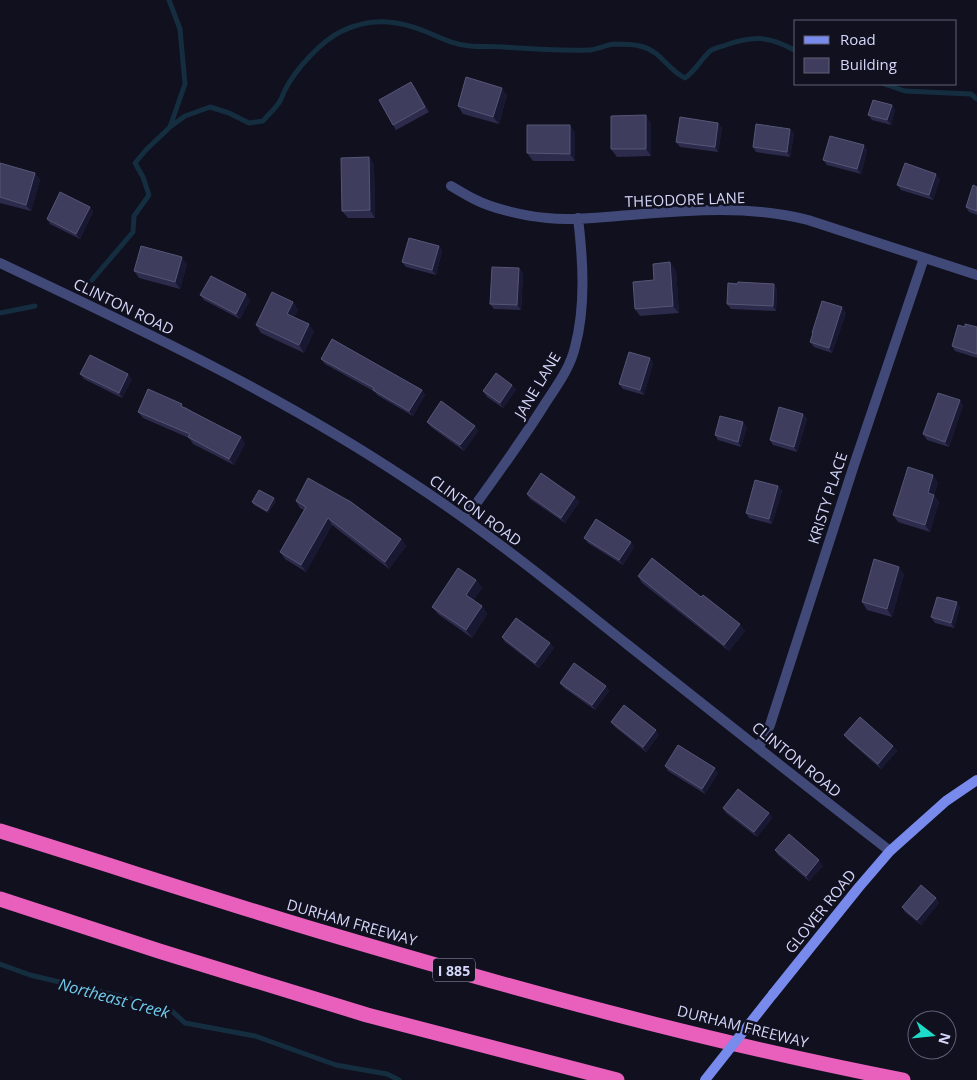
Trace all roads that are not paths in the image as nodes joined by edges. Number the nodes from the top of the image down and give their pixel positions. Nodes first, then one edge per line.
1 (451, 186) dead end
2 (578, 218) junction
3 (924, 258) junction
4 (0, 264) edge
5 (977, 276) edge
6 (465, 519) junction
7 (759, 747) junction
8 (977, 780) edge
9 (0, 831) edge
10 (890, 851) junction
11 (0, 899) edge
12 (617, 1080) edge
13 (705, 1080) edge
14 (903, 1080) edge

1 - 2 street, THEODORE LANE
2 - 3 street, THEODORE LANE
2 - 6 street, JANE LANE
3 - 5 street, THEODORE LANE
3 - 7 street, KRISTY PLACE
4 - 6 street, CLINTON ROAD
6 - 7 street, CLINTON ROAD
7 - 10 street, CLINTON ROAD
8 - 10 street, GLOVER ROAD
9 - 14 highway, DURHAM FREEWAY / I 885
10 - 13 street, GLOVER ROAD, bridge
11 - 12 highway

